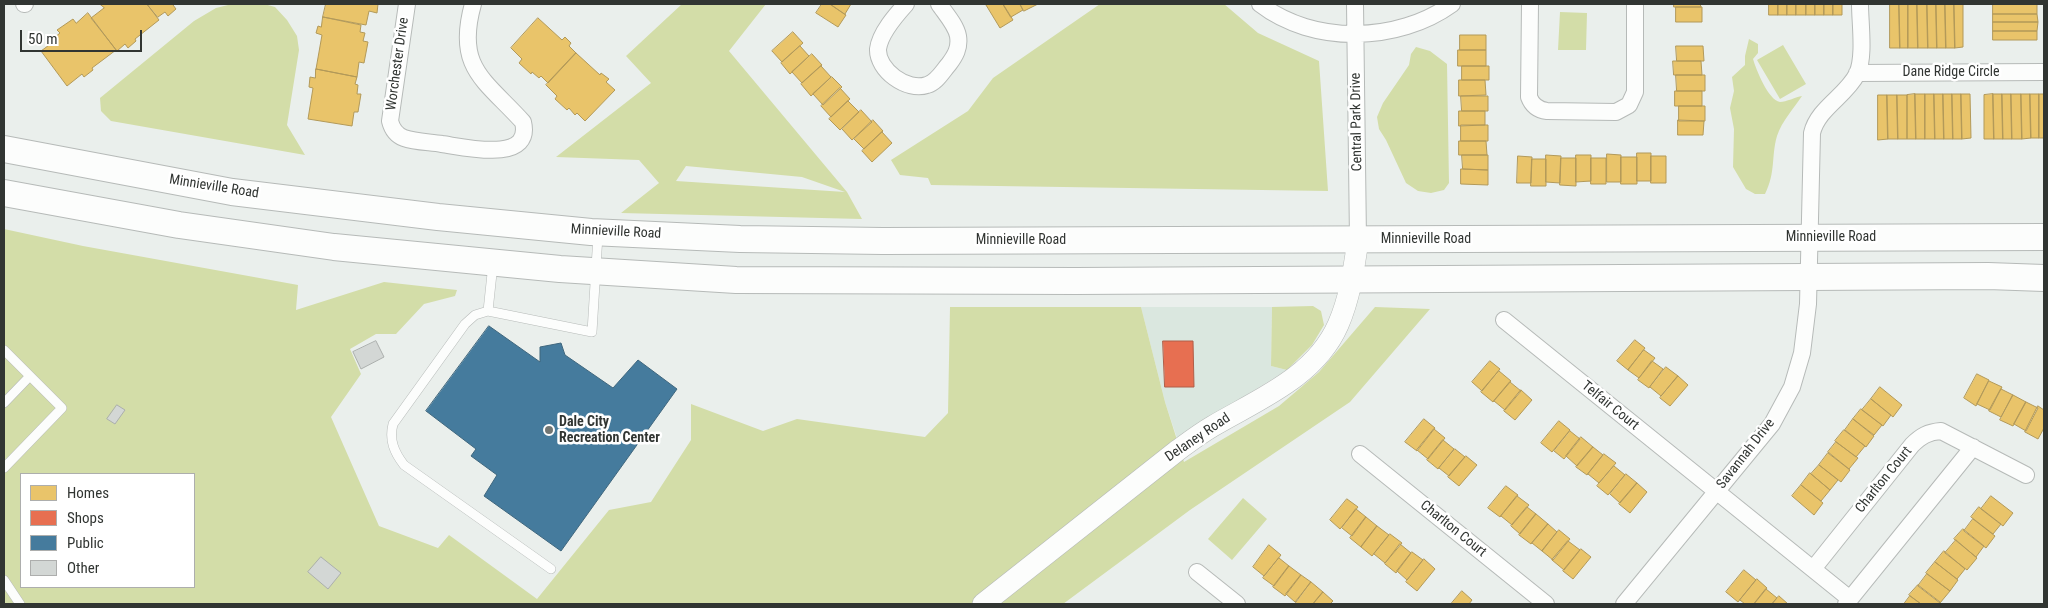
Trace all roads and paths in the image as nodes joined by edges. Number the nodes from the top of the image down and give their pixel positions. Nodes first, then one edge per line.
1 (407, 4) edge
2 (473, 4) edge
3 (906, 4) edge
4 (939, 4) edge
5 (1260, 4) edge
6 (1355, 4) edge
7 (1452, 4) edge
8 (1530, 4) edge
9 (1635, 4) edge
10 (1860, 4) edge
11 (1355, 34) junction
12 (2044, 72) edge
13 (1857, 73) junction
14 (4, 149) edge
15 (4, 193) edge
16 (598, 232) junction
17 (1809, 237) junction
18 (2044, 237) edge
19 (1358, 240) junction
20 (493, 264) junction
21 (596, 272) junction
22 (1808, 278) junction
23 (2044, 278) edge
24 (1352, 279) junction
25 (488, 311) junction
26 (1504, 320) dead end
27 (4, 350) edge
28 (30, 376) junction
29 (4, 403) edge
30 (1973, 447) junction
31 (1360, 454) dead end
32 (4, 468) edge
33 (2026, 475) dead end
34 (1716, 492) junction
35 (551, 569) dead end
36 (1813, 569) junction
37 (1197, 572) dead end
38 (4, 580) edge
39 (1848, 602) edge
40 (20, 604) edge
41 (983, 604) edge
42 (1237, 604) edge
43 (1546, 604) edge
44 (1624, 604) edge

1 - 2 street, Worchester Drive
3 - 4 street
5 - 11 street
6 - 11 street, Central Park Drive
7 - 11 street
8 - 9 street
10 - 13 street
11 - 19 street, Central Park Drive
12 - 13 street, Dane Ridge Circle
13 - 17 street
14 - 16 main road, Minnieville Road
15 - 20 main road
16 - 19 main road, Minnieville Road
16 - 21 lane
17 - 18 main road, Minnieville Road
17 - 19 main road, Minnieville Road
17 - 22 street
19 - 24 street, Delaney Road
20 - 21 main road
20 - 25 lane
21 - 24 main road
21 - 25 lane
22 - 23 main road
22 - 24 main road
22 - 34 street, Savannah Drive
24 - 41 street, Delaney Road
25 - 35 lane
26 - 34 street, Telfair Court
27 - 28 lane
28 - 29 lane
28 - 32 lane
30 - 33 street, Charlton Court
30 - 36 street, Charlton Court
30 - 39 street
31 - 43 street, Charlton Court
34 - 36 street
34 - 44 street, Savannah Drive
36 - 39 street
37 - 42 street
38 - 40 lane

